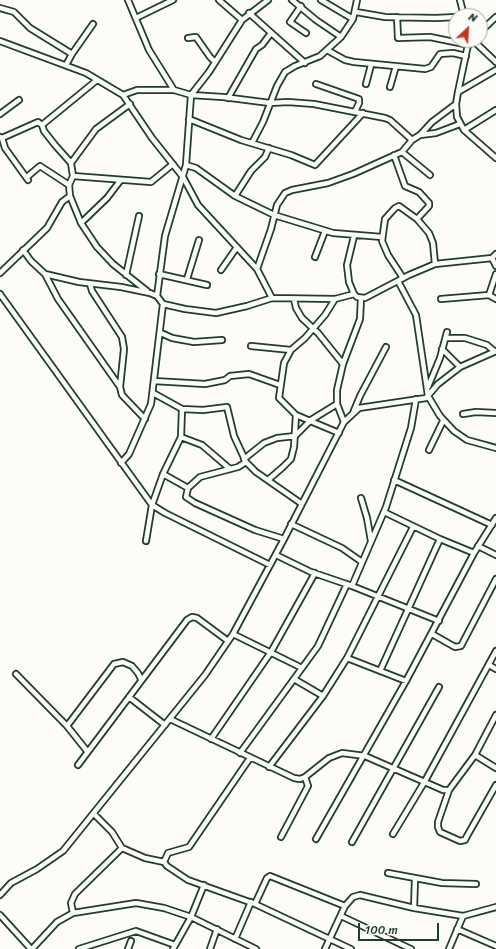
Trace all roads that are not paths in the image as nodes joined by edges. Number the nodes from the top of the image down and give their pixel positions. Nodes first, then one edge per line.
1 (128, 0) edge
2 (173, 0) edge
3 (219, 0) edge
4 (268, 0) edge
5 (292, 0) edge
6 (321, 0) edge
7 (357, 0) edge
8 (301, 6) junction
9 (0, 8) edge
10 (356, 12) junction
11 (249, 13) junction
12 (397, 17) junction
13 (448, 17) edge
14 (496, 17) edge
15 (136, 18) junction
16 (353, 19) junction
17 (242, 20) junction
18 (93, 24) dead end
19 (488, 24) edge
20 (270, 33) junction
21 (306, 33) dead end
22 (341, 37) junction
23 (188, 38) dead end
24 (448, 39) edge
25 (0, 41) edge
26 (468, 48) edge
27 (481, 48) edge
28 (327, 50) junction
29 (72, 54) junction
30 (466, 56) junction
31 (215, 62) junction
32 (496, 62) edge
33 (305, 63) junction
34 (66, 65) junction
35 (371, 65) junction
36 (396, 66) junction
37 (496, 70) edge
38 (97, 80) junction
39 (316, 84) dead end
40 (366, 84) dead end
41 (390, 87) dead end
42 (174, 90) junction
43 (458, 92) junction
44 (123, 94) junction
45 (191, 95) junction
46 (228, 98) junction
47 (19, 100) dead end
48 (270, 103) junction
49 (130, 104) junction
50 (456, 104) junction
51 (496, 110) edge
52 (355, 112) junction
53 (363, 113) junction
54 (0, 114) edge
55 (189, 119) junction
56 (460, 124) junction
57 (42, 125) junction
58 (464, 130) junction
59 (420, 135) junction
60 (1, 137) edge
61 (412, 140) junction
62 (252, 143) junction
63 (269, 148) junction
64 (402, 152) junction
65 (394, 155) junction
66 (496, 158) edge
67 (71, 163) junction
68 (173, 164) junction
69 (186, 165) junction
70 (430, 175) dead end
71 (73, 176) junction
72 (183, 178) junction
73 (120, 181) junction
74 (69, 184) junction
75 (70, 196) junction
76 (235, 196) junction
77 (274, 215) junction
78 (139, 216) dead end
79 (417, 219) junction
80 (81, 223) junction
81 (325, 231) junction
82 (354, 236) junction
83 (382, 237) junction
84 (199, 240) dead end
85 (237, 247) junction
86 (23, 250) junction
87 (496, 254) edge
88 (315, 257) dead end
89 (492, 258) junction
90 (435, 264) junction
91 (496, 266) edge
92 (256, 269) junction
93 (221, 270) dead end
94 (0, 273) edge
95 (45, 274) junction
96 (159, 274) junction
97 (496, 274) edge
98 (126, 275) junction
99 (403, 278) junction
100 (187, 279) junction
101 (398, 281) junction
102 (90, 284) junction
103 (208, 284) dead end
104 (150, 293) junction
105 (0, 294) edge
106 (354, 294) junction
107 (489, 294) junction
108 (157, 296) junction
109 (272, 298) junction
110 (361, 298) junction
111 (294, 299) junction
112 (335, 299) junction
113 (441, 299) dead end
114 (496, 299) edge
115 (164, 304) junction
116 (313, 329) junction
117 (447, 332) dead end
118 (161, 333) junction
119 (446, 338) junction
120 (222, 340) dead end
121 (251, 346) dead end
122 (386, 347) dead end
123 (442, 349) junction
124 (291, 350) junction
125 (495, 351) edge
126 (343, 364) junction
127 (460, 367) junction
128 (154, 381) junction
129 (280, 385) junction
130 (120, 387) junction
131 (427, 388) junction
132 (153, 393) junction
133 (428, 396) junction
134 (416, 399) junction
135 (337, 404) junction
136 (182, 409) junction
137 (353, 413) junction
138 (496, 413) edge
139 (464, 414) dead end
140 (296, 415) junction
141 (146, 419) junction
142 (311, 420) junction
143 (443, 421) junction
144 (344, 422) junction
145 (339, 433) junction
146 (295, 436) junction
147 (181, 437) junction
148 (496, 448) edge
149 (429, 450) dead end
150 (245, 461) junction
151 (121, 462) junction
152 (230, 469) junction
153 (162, 474) junction
154 (268, 480) junction
155 (394, 480) junction
156 (188, 488) junction
157 (361, 498) dead end
158 (302, 504) junction
159 (152, 505) junction
160 (384, 512) junction
161 (496, 519) edge
162 (291, 524) junction
163 (492, 525) junction
164 (413, 527) junction
165 (284, 539) junction
166 (440, 539) junction
167 (146, 541) dead end
168 (371, 542) junction
169 (478, 546) junction
170 (474, 552) junction
171 (276, 555) junction
172 (496, 555) edge
173 (362, 562) junction
174 (270, 565) junction
175 (315, 573) junction
176 (496, 579) edge
177 (347, 584) junction
178 (352, 586) junction
179 (379, 597) junction
180 (409, 609) junction
181 (439, 621) junction
182 (233, 634) junction
183 (432, 634) junction
184 (228, 641) junction
185 (496, 651) edge
186 (271, 652) junction
187 (347, 658) junction
188 (489, 665) junction
189 (302, 668) junction
190 (496, 669) edge
191 (380, 671) junction
192 (16, 674) dead end
193 (141, 679) junction
194 (294, 679) junction
195 (406, 681) junction
196 (439, 687) dead end
197 (323, 696) junction
198 (129, 697) junction
199 (496, 715) edge
200 (170, 719) junction
201 (165, 725) junction
202 (67, 726) junction
203 (211, 739) junction
204 (87, 752) junction
205 (240, 753) junction
206 (475, 755) junction
207 (365, 756) junction
208 (250, 758) junction
209 (78, 764) dead end
210 (269, 768) junction
211 (394, 768) junction
212 (496, 768) edge
213 (305, 777) junction
214 (425, 781) junction
215 (496, 785) edge
216 (449, 790) junction
217 (94, 814) junction
218 (393, 834) dead end
219 (281, 837) dead end
220 (316, 839) dead end
221 (352, 842) dead end
222 (122, 848) junction
223 (164, 862) junction
224 (388, 873) dead end
225 (415, 879) junction
226 (476, 884) dead end
227 (204, 885) junction
228 (0, 895) edge
229 (253, 903) junction
230 (346, 906) junction
231 (496, 907) edge
232 (414, 908) junction
233 (73, 913) junction
234 (0, 915) edge
235 (341, 916) junction
236 (463, 916) junction
237 (191, 918) junction
238 (217, 929) junction
239 (457, 929) junction
240 (235, 939) junction
241 (329, 939) junction
242 (131, 941) dead end
243 (496, 946) edge
244 (174, 947) edge
245 (32, 949) edge
246 (79, 949) edge
247 (128, 949) edge
248 (210, 949) edge
249 (256, 949) edge
250 (325, 949) edge
251 (351, 949) edge
252 (411, 949) edge
253 (449, 949) edge

1 - 15 street
2 - 15 street
3 - 17 street
4 - 11 street
5 - 8 street
6 - 16 street
7 - 10 street
8 - 21 street
8 - 22 street
9 - 29 street
10 - 12 street
10 - 16 street
11 - 17 street
11 - 20 street
12 - 13 street
12 - 24 street
14 - 19 street
15 - 42 street
16 - 22 street
17 - 31 street
18 - 29 street
20 - 33 street
20 - 46 street
22 - 28 street
23 - 31 street
25 - 34 street
26 - 30 street
27 - 32 street
28 - 33 street
28 - 35 street
29 - 34 street
30 - 36 street
30 - 43 street
31 - 45 street
33 - 48 street
34 - 38 street
35 - 36 street
35 - 40 street
36 - 41 street
37 - 43 street
38 - 44 street
38 - 57 street
39 - 52 street
42 - 44 street
42 - 45 street
43 - 50 street
44 - 49 street
45 - 46 street
45 - 55 street
46 - 48 street
47 - 54 street
48 - 52 street
48 - 62 street
49 - 67 street
49 - 68 street
50 - 56 street
50 - 59 street
51 - 58 street
52 - 53 street
53 - 61 street
53 - 63 street
55 - 62 street
55 - 69 street
56 - 58 street
56 - 59 street
57 - 60 street
57 - 67 street
58 - 66 street
59 - 61 street
60 - 74 street
61 - 64 street
62 - 63 street
63 - 76 street
64 - 65 street
64 - 70 street
65 - 77 street
65 - 79 street
67 - 71 street
68 - 72 street
68 - 73 street
69 - 72 street
69 - 76 street
71 - 73 street
71 - 74 street
72 - 85 street
72 - 96 street
73 - 80 street
74 - 75 street
75 - 80 street
75 - 86 street
76 - 77 street
77 - 81 street
77 - 92 street
78 - 98 street
79 - 83 street
79 - 90 street
80 - 98 street
81 - 82 street
81 - 88 street
82 - 83 street
82 - 106 street
83 - 99 street
84 - 100 street
85 - 92 street
85 - 93 street
86 - 94 street
86 - 95 street
87 - 89 street
89 - 90 street
89 - 91 street
90 - 99 street
92 - 109 street
95 - 102 street
95 - 130 street
96 - 100 street
96 - 108 street
97 - 107 street
98 - 104 street
99 - 101 street
100 - 103 street
101 - 110 street
101 - 131 street
102 - 104 street
102 - 130 street
104 - 108 street
105 - 151 street
106 - 110 street
106 - 112 street
107 - 113 street
107 - 114 street
108 - 115 street
109 - 111 street
109 - 115 street
110 - 126 street
111 - 112 street
111 - 116 street
112 - 116 street
115 - 118 street
116 - 124 street
116 - 126 street
117 - 119 street
118 - 120 street
118 - 128 street
119 - 123 street
119 - 125 street
121 - 124 street
122 - 137 street
123 - 127 street
123 - 131 street
124 - 129 street
125 - 127 street
126 - 135 street
127 - 133 street
128 - 129 street
128 - 132 street
129 - 140 street
130 - 141 street
131 - 133 street
132 - 136 street
132 - 141 street
133 - 134 street
133 - 143 street
134 - 137 street
134 - 155 street
135 - 142 street
135 - 144 street
136 - 147 street
136 - 150 street
137 - 144 street
138 - 139 street
140 - 142 street
140 - 146 street
141 - 151 street
142 - 145 street
142 - 146 street
143 - 148 street
143 - 149 street
144 - 145 street
145 - 158 street
146 - 150 street
146 - 154 street
147 - 152 street
147 - 153 street
150 - 152 street
150 - 154 street
151 - 159 street
152 - 156 street
153 - 156 street
153 - 159 street
154 - 158 street
155 - 160 street
155 - 163 street
156 - 165 street
157 - 168 street
158 - 162 street
159 - 167 street
159 - 174 street
160 - 164 street
160 - 168 street
161 - 163 street
162 - 165 street
162 - 173 street
163 - 169 street
164 - 166 street
164 - 179 street
165 - 171 street
166 - 170 street
166 - 180 street
168 - 173 street
169 - 170 street
169 - 172 street
170 - 181 street
171 - 174 street
171 - 175 street
173 - 178 street
174 - 182 street
175 - 177 street
175 - 186 street
176 - 183 street
177 - 178 street
177 - 189 street
178 - 179 street
179 - 180 street
179 - 187 street
180 - 181 street
180 - 191 street
181 - 183 street
182 - 184 street
182 - 186 street
183 - 195 street
184 - 193 street
184 - 200 street
185 - 188 street
186 - 189 street
186 - 203 street
187 - 191 street
187 - 197 street
188 - 190 street
188 - 214 street
189 - 194 street
191 - 195 street
192 - 202 street
193 - 198 street
193 - 202 street
194 - 197 street
194 - 205 street
195 - 207 street
196 - 211 street
197 - 210 street
198 - 201 street
198 - 204 street
199 - 206 street
200 - 201 street
200 - 203 street
201 - 217 street
202 - 204 street
203 - 205 street
204 - 209 street
205 - 208 street
206 - 212 street
206 - 216 street
207 - 211 street
207 - 213 street
207 - 220 street
208 - 210 street
208 - 223 street
210 - 213 street
211 - 214 street
211 - 221 street
213 - 219 street
214 - 216 street
214 - 218 street
215 - 216 street
217 - 222 street
217 - 228 street
222 - 223 street
222 - 233 street
223 - 227 street
224 - 225 street
225 - 226 street
225 - 232 street
227 - 229 street
227 - 237 street
229 - 230 street
229 - 240 street
229 - 241 street
230 - 232 street
230 - 235 street
231 - 236 street
232 - 236 street
233 - 237 street
233 - 245 street
234 - 245 street
235 - 241 street
235 - 252 street
236 - 239 street
237 - 238 street
237 - 244 street
238 - 240 street
238 - 248 street
239 - 243 street
239 - 253 street
240 - 249 street
241 - 250 street
241 - 251 street
242 - 247 street
244 - 246 street

